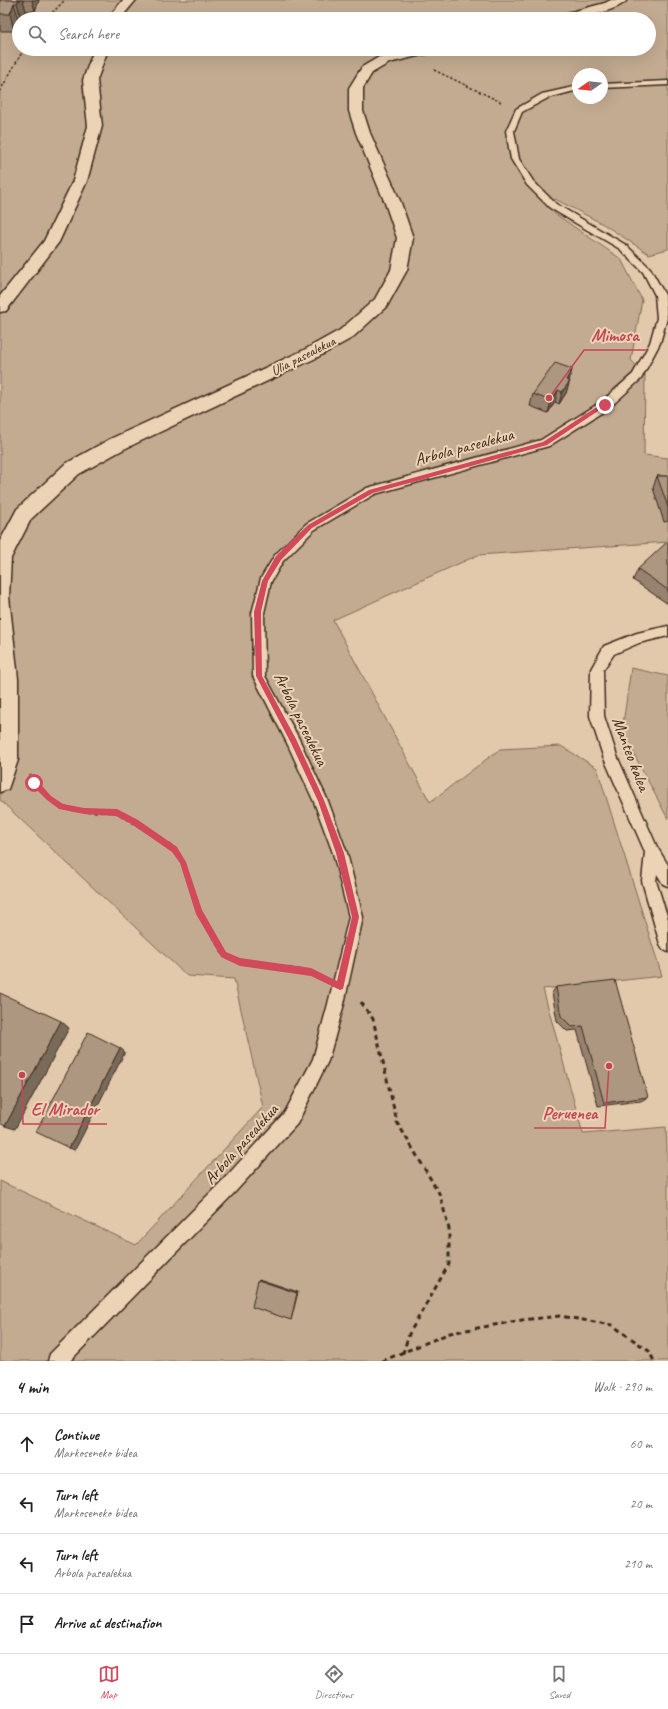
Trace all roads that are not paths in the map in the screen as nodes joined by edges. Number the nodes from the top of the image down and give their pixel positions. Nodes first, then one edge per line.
1 (130, 0) edge
2 (620, 0) edge
3 (119, 12) edge
4 (586, 12) edge
5 (99, 56) edge
6 (402, 56) edge
7 (668, 83) edge
8 (608, 85) edge
9 (572, 89) edge
10 (0, 306) edge
11 (0, 595) edge
12 (0, 599) edge
13 (668, 631) edge
14 (0, 781) edge
15 (652, 852) junction
16 (668, 879) edge
17 (668, 944) edge
18 (57, 1361) edge

1 - 3 street
2 - 4 street
5 - 10 street
6 - 11 street, Ulia pasealekua
7 - 8 lane
9 - 18 lane, Arbola pasealekua
12 - 14 street
13 - 15 lane, Manteo kalea
15 - 16 lane, Manteo kalea
15 - 17 lane

